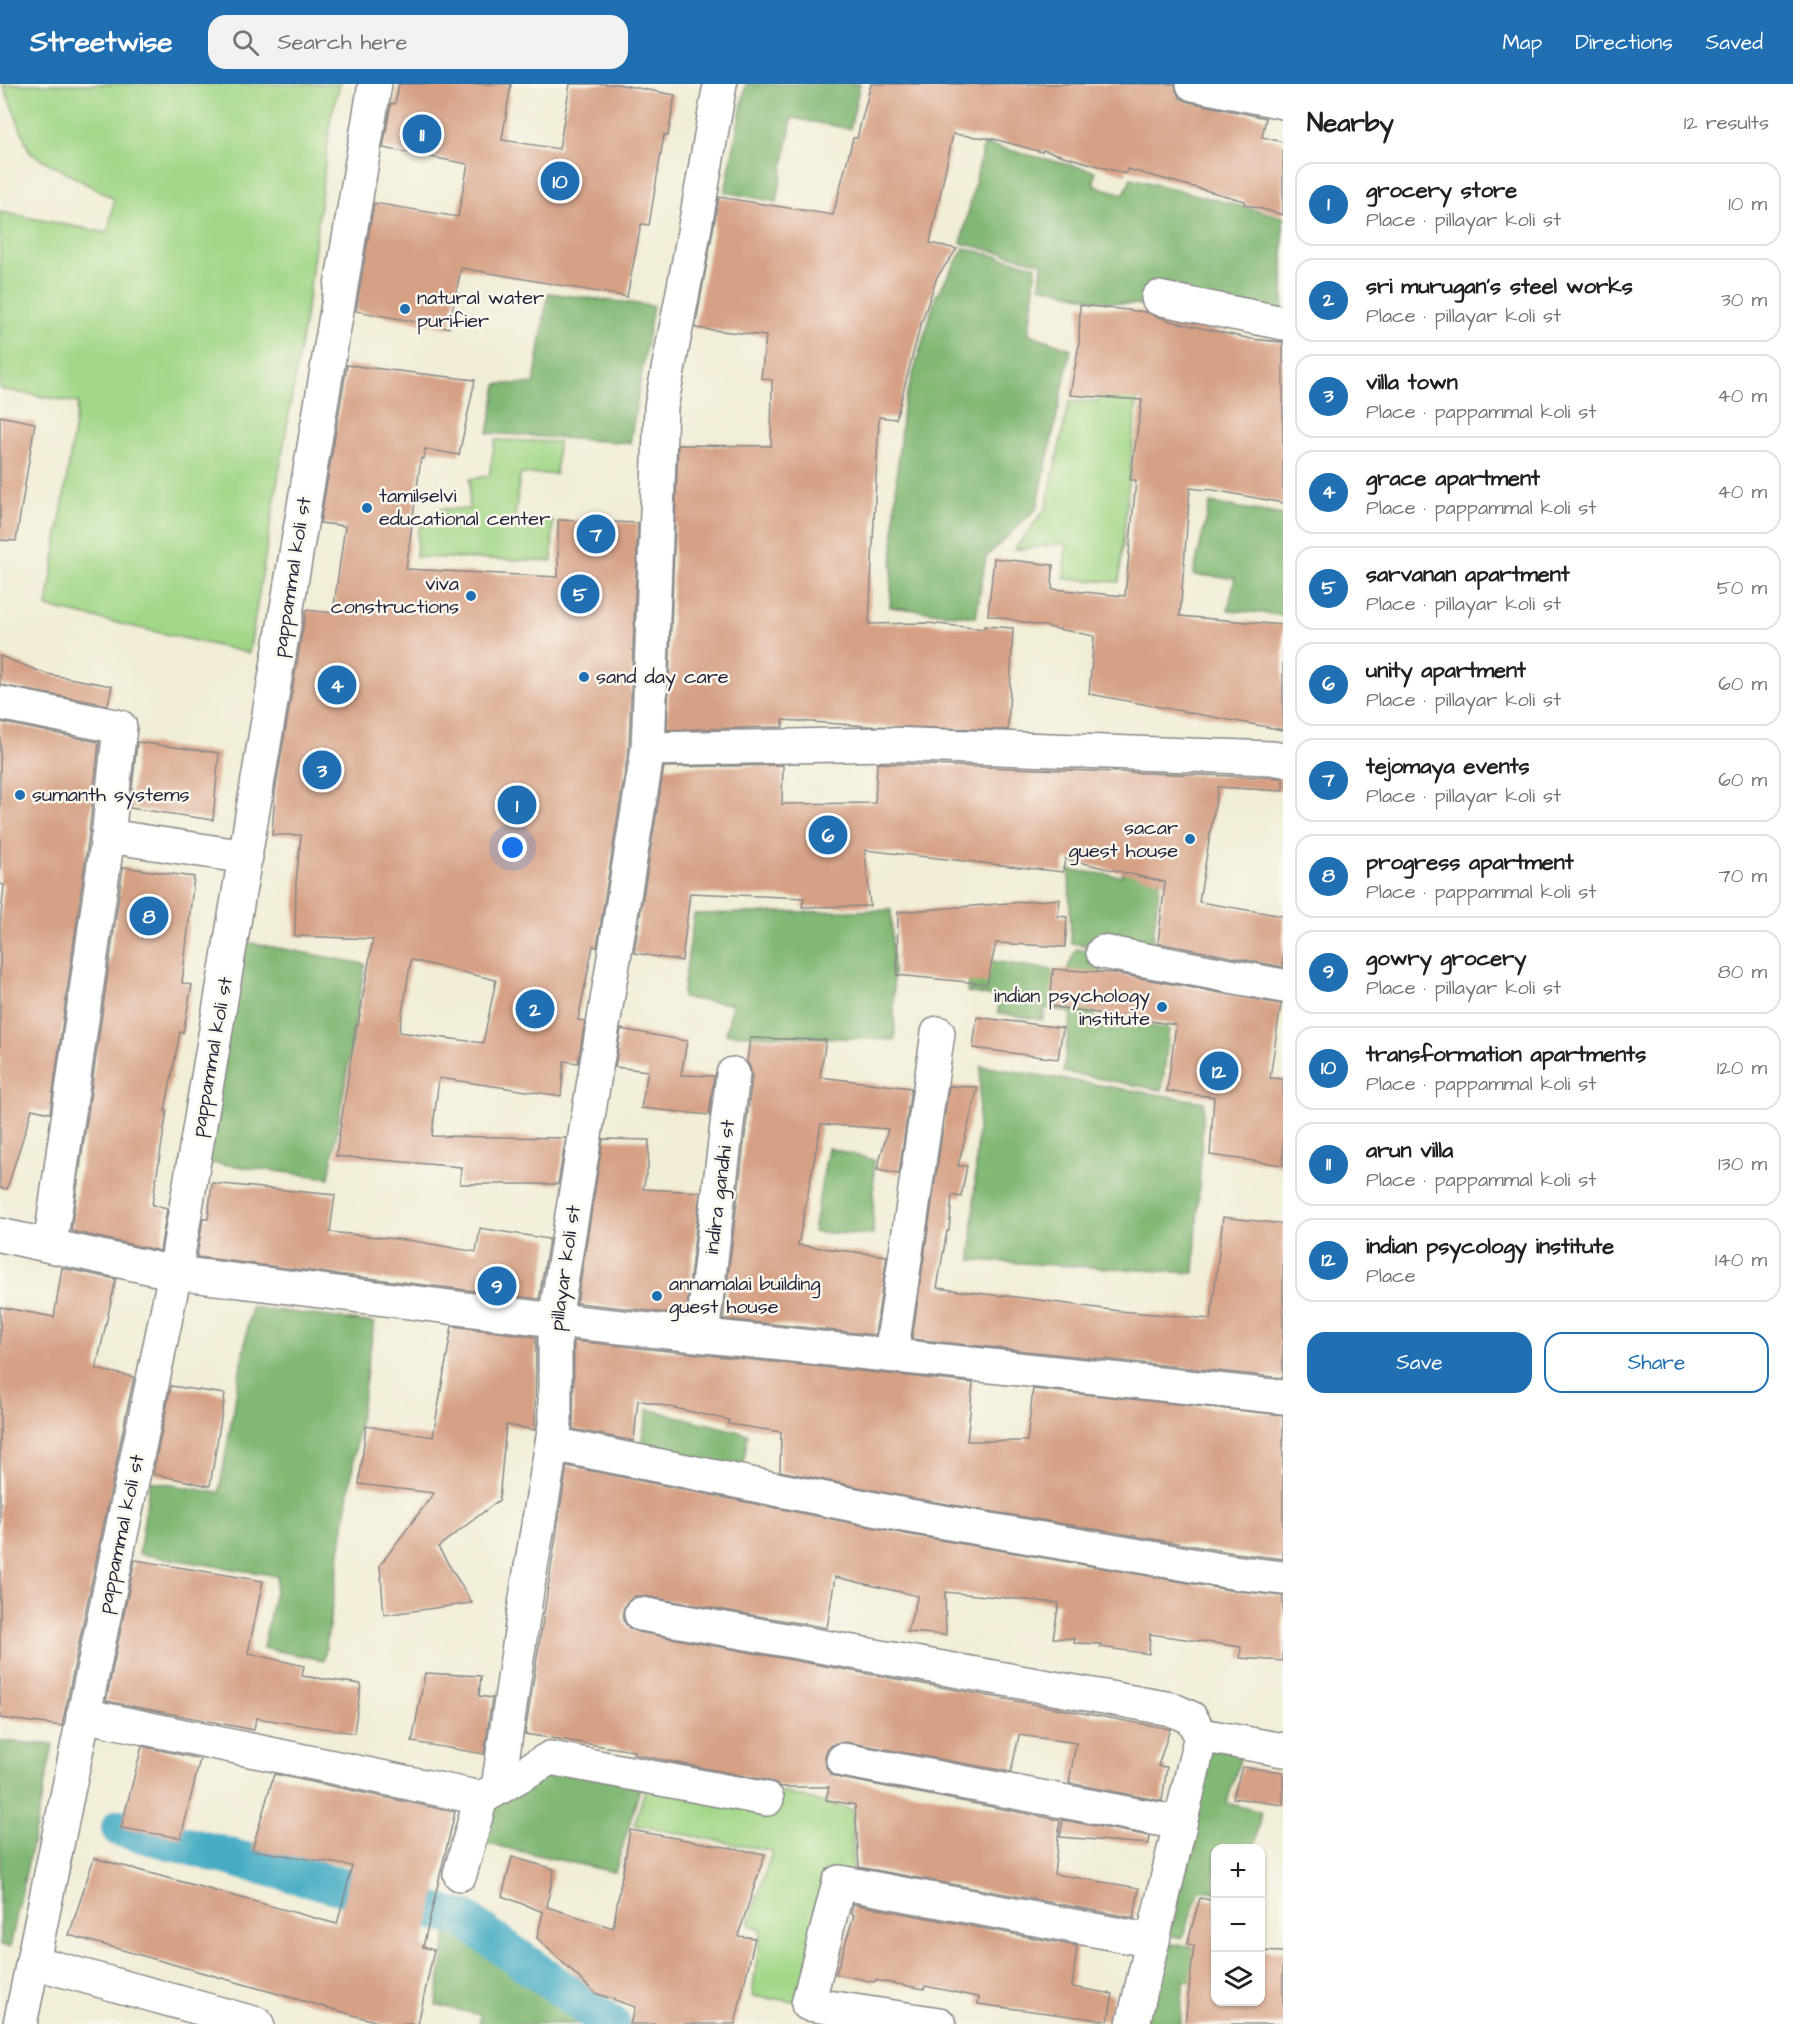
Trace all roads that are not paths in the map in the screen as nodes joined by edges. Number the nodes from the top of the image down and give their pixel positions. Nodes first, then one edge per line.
1 (375, 84) edge
2 (720, 84) edge
3 (1193, 84) edge
4 (1283, 102) edge
5 (1158, 298) dead end
6 (1283, 323) edge
7 (0, 703) edge
8 (648, 749) junction
9 (1283, 760) edge
10 (108, 836) junction
11 (246, 857) junction
12 (1103, 952) dead end
13 (1283, 986) edge
14 (938, 1033) dead end
15 (733, 1074) dead end
16 (0, 1235) edge
17 (50, 1246) junction
18 (175, 1273) junction
19 (555, 1320) junction
20 (702, 1335) junction
21 (891, 1355) junction
22 (1283, 1397) edge
23 (552, 1444) junction
24 (1283, 1578) edge
25 (641, 1614) dead end
26 (83, 1715) junction
27 (1201, 1735) junction
28 (1283, 1750) edge
29 (843, 1760) dead end
30 (489, 1793) junction
31 (767, 1799) dead end
32 (1180, 1823) junction
33 (460, 1874) dead end
34 (1153, 1941) junction
35 (33, 1962) junction
36 (20, 2024) edge
37 (257, 2024) edge
38 (939, 2024) edge
39 (1133, 2024) edge

1 - 11 street, pappammal koli st
2 - 8 street, pillayar koli st
3 - 4 street
5 - 6 street
7 - 10 street
8 - 9 street
8 - 19 street, pillayar koli st
10 - 11 street
10 - 17 street
11 - 18 street, pappammal koli st
12 - 13 street
14 - 21 street
15 - 20 street, indira gandhi st
16 - 17 street
17 - 18 street
18 - 19 street
18 - 26 street, pappammal koli st
19 - 20 street
19 - 23 street, pillayar koli st
20 - 21 street
21 - 22 street
23 - 24 street
23 - 30 street, pillayar koli st
25 - 27 street
26 - 30 street
26 - 35 street, pappammal koli st
27 - 28 street
27 - 32 street
29 - 32 street
30 - 31 street
30 - 33 street, pillayar koli st
32 - 34 street
34 - 38 street
34 - 39 street
35 - 36 street, pappammal koli st
35 - 37 street

